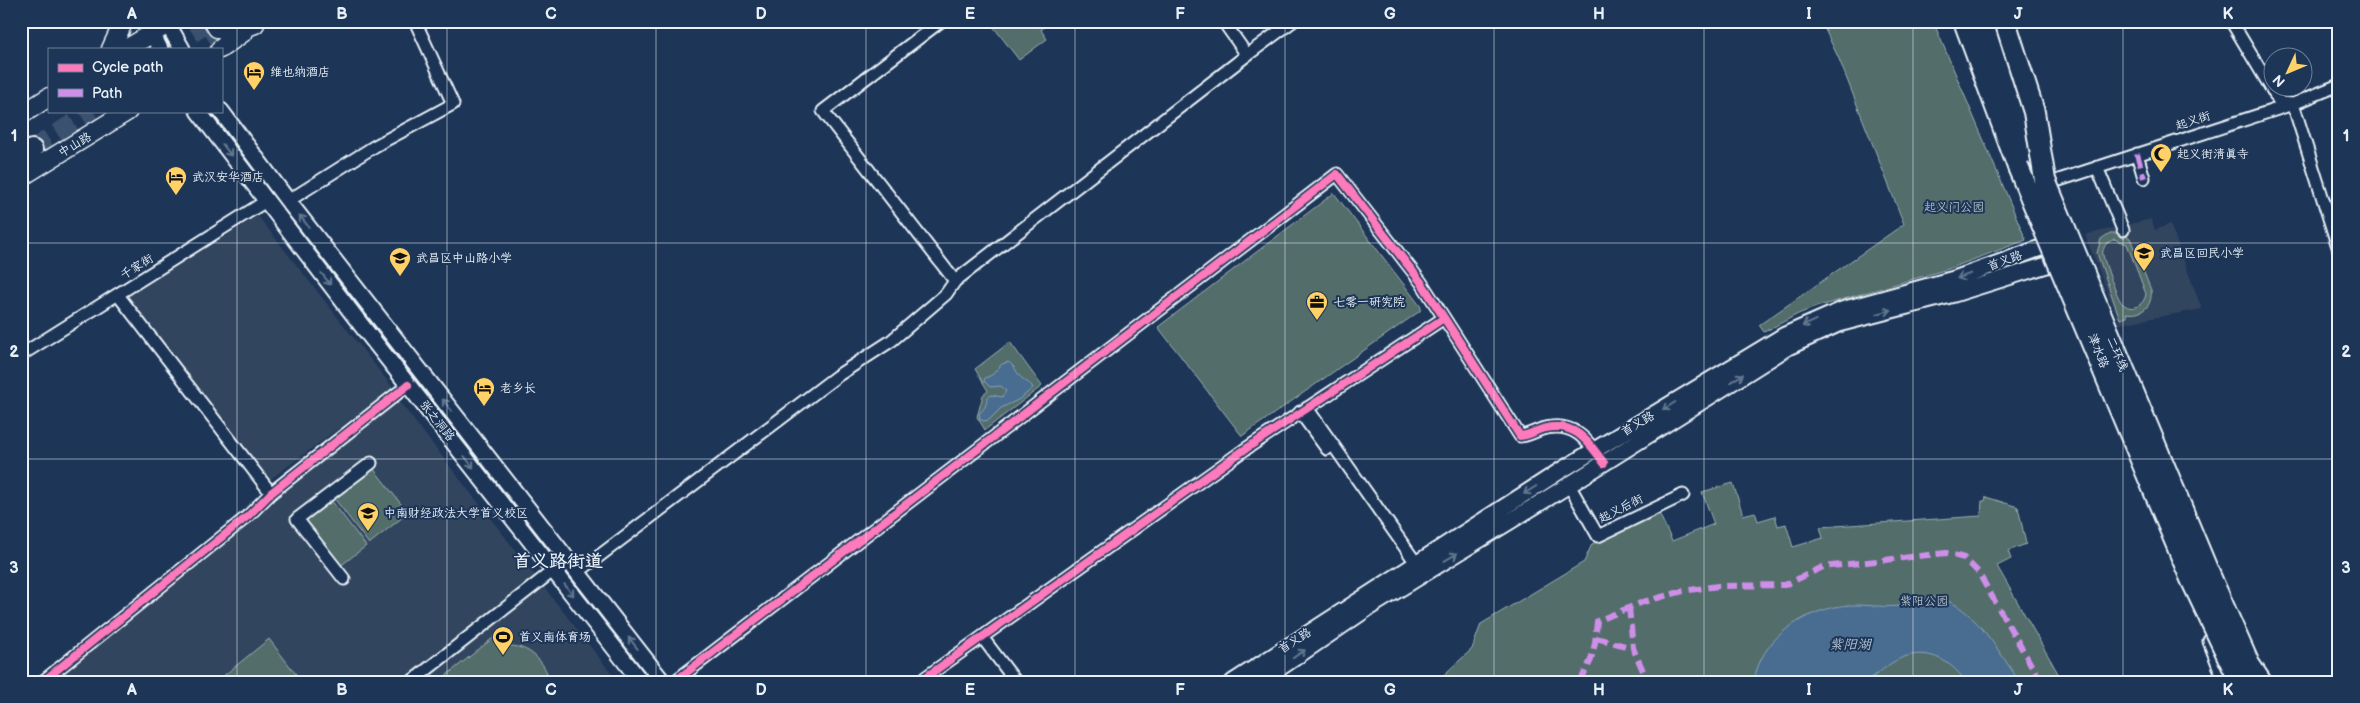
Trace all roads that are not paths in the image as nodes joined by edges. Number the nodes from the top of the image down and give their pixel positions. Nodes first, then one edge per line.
1 (124, 21) edge
2 (214, 21) edge
3 (415, 21) edge
4 (940, 21) edge
5 (1223, 21) edge
6 (1293, 21) edge
7 (1950, 21) edge
8 (1964, 21) edge
9 (1984, 21) edge
10 (1993, 21) edge
11 (2005, 21) edge
12 (2231, 21) edge
13 (169, 22) edge
14 (258, 23) edge
15 (152, 35) edge
16 (112, 48) edge
17 (128, 48) edge
18 (182, 48) edge
19 (221, 48) edge
20 (1247, 55) junction
21 (2339, 85) edge
22 (48, 98) edge
23 (2293, 104) junction
24 (126, 112) edge
25 (199, 112) edge
26 (222, 112) edge
27 (2000, 114) junction
28 (21, 115) edge
29 (2137, 154) junction
30 (2097, 166) junction
31 (21, 177) edge
32 (2144, 178) dead end
33 (2050, 180) junction
34 (266, 201) junction
35 (288, 201) junction
36 (2123, 230) dead end
37 (2076, 237) junction
38 (2056, 243) junction
39 (2339, 250) edge
40 (2082, 254) junction
41 (2063, 260) junction
42 (955, 281) junction
43 (118, 295) junction
44 (1444, 318) junction
45 (21, 355) edge
46 (408, 385) junction
47 (1304, 410) junction
48 (1599, 457) junction
49 (371, 463) dead end
50 (1569, 486) junction
51 (271, 492) junction
52 (1683, 494) dead end
53 (568, 559) junction
54 (554, 570) junction
55 (1416, 570) junction
56 (578, 572) junction
57 (344, 580) dead end
58 (980, 638) junction
59 (42, 682) edge
60 (411, 682) edge
61 (641, 682) edge
62 (663, 682) edge
63 (674, 682) edge
64 (919, 682) edge
65 (1012, 682) edge
66 (1016, 682) edge
67 (1233, 682) edge
68 (1259, 682) edge
69 (2227, 682) edge
70 (2240, 682) edge
71 (2246, 682) edge
72 (2261, 682) edge

1 - 16 main road
2 - 14 main road
3 - 35 street
4 - 42 street
5 - 20 street
6 - 20 street
7 - 27 highway
8 - 27 highway, 二环线
8 - 38 main road, 津水路
9 - 33 highway, 二环线, bridge
10 - 33 main road, 津水路
11 - 33 highway, bridge
12 - 23 street
13 - 15 main road
13 - 18 main road
14 - 19 main road
15 - 17 main road
20 - 42 street
21 - 23 street, 起义街
22 - 28 main road
23 - 29 street, 起义街
23 - 39 street
24 - 31 main road, 中山路
25 -> 34 main road, 张之洞路
26 - 35 main road, 张之洞路
27 - 70 highway, 二环线, bridge
29 - 30 street, 起义街
29 - 32 street
30 - 33 street, 起义街
30 - 36 street
33 - 37 main road, 津水路
33 - 72 highway, 二环线, bridge
34 - 43 street, 千家街
34 -> 46 main road, 张之洞路
53 -> 35 main road, 张之洞路
37 - 38 main road, 首义路
37 - 40 main road, 津水路
38 - 41 main road, 津水路
38 -> 48 main road, 首义路
40 - 41 main road, 首义路
40 - 71 main road, 津水路
48 -> 41 main road, 首义路
41 - 69 main road, 津水路
42 - 56 street
43 - 45 street, 千家街
43 - 51 street
44 - 47 street
44 - 48 street
44 - 63 street
46 - 51 street
46 -> 54 main road, 张之洞路
47 - 55 street
47 - 58 street
48 - 50 main road, 首义路
48 -> 55 main road, 首义路
49 - 57 street
50 - 52 street, 起义后街
55 -> 50 main road, 首义路
51 - 59 street
53 - 54 street
53 - 56 main road, 张之洞路
54 - 60 street
54 -> 61 main road, 张之洞路
55 - 67 main road, 首义路
68 -> 55 main road, 首义路
62 -> 56 main road, 张之洞路
58 - 64 street
58 - 65 street
58 - 66 street

